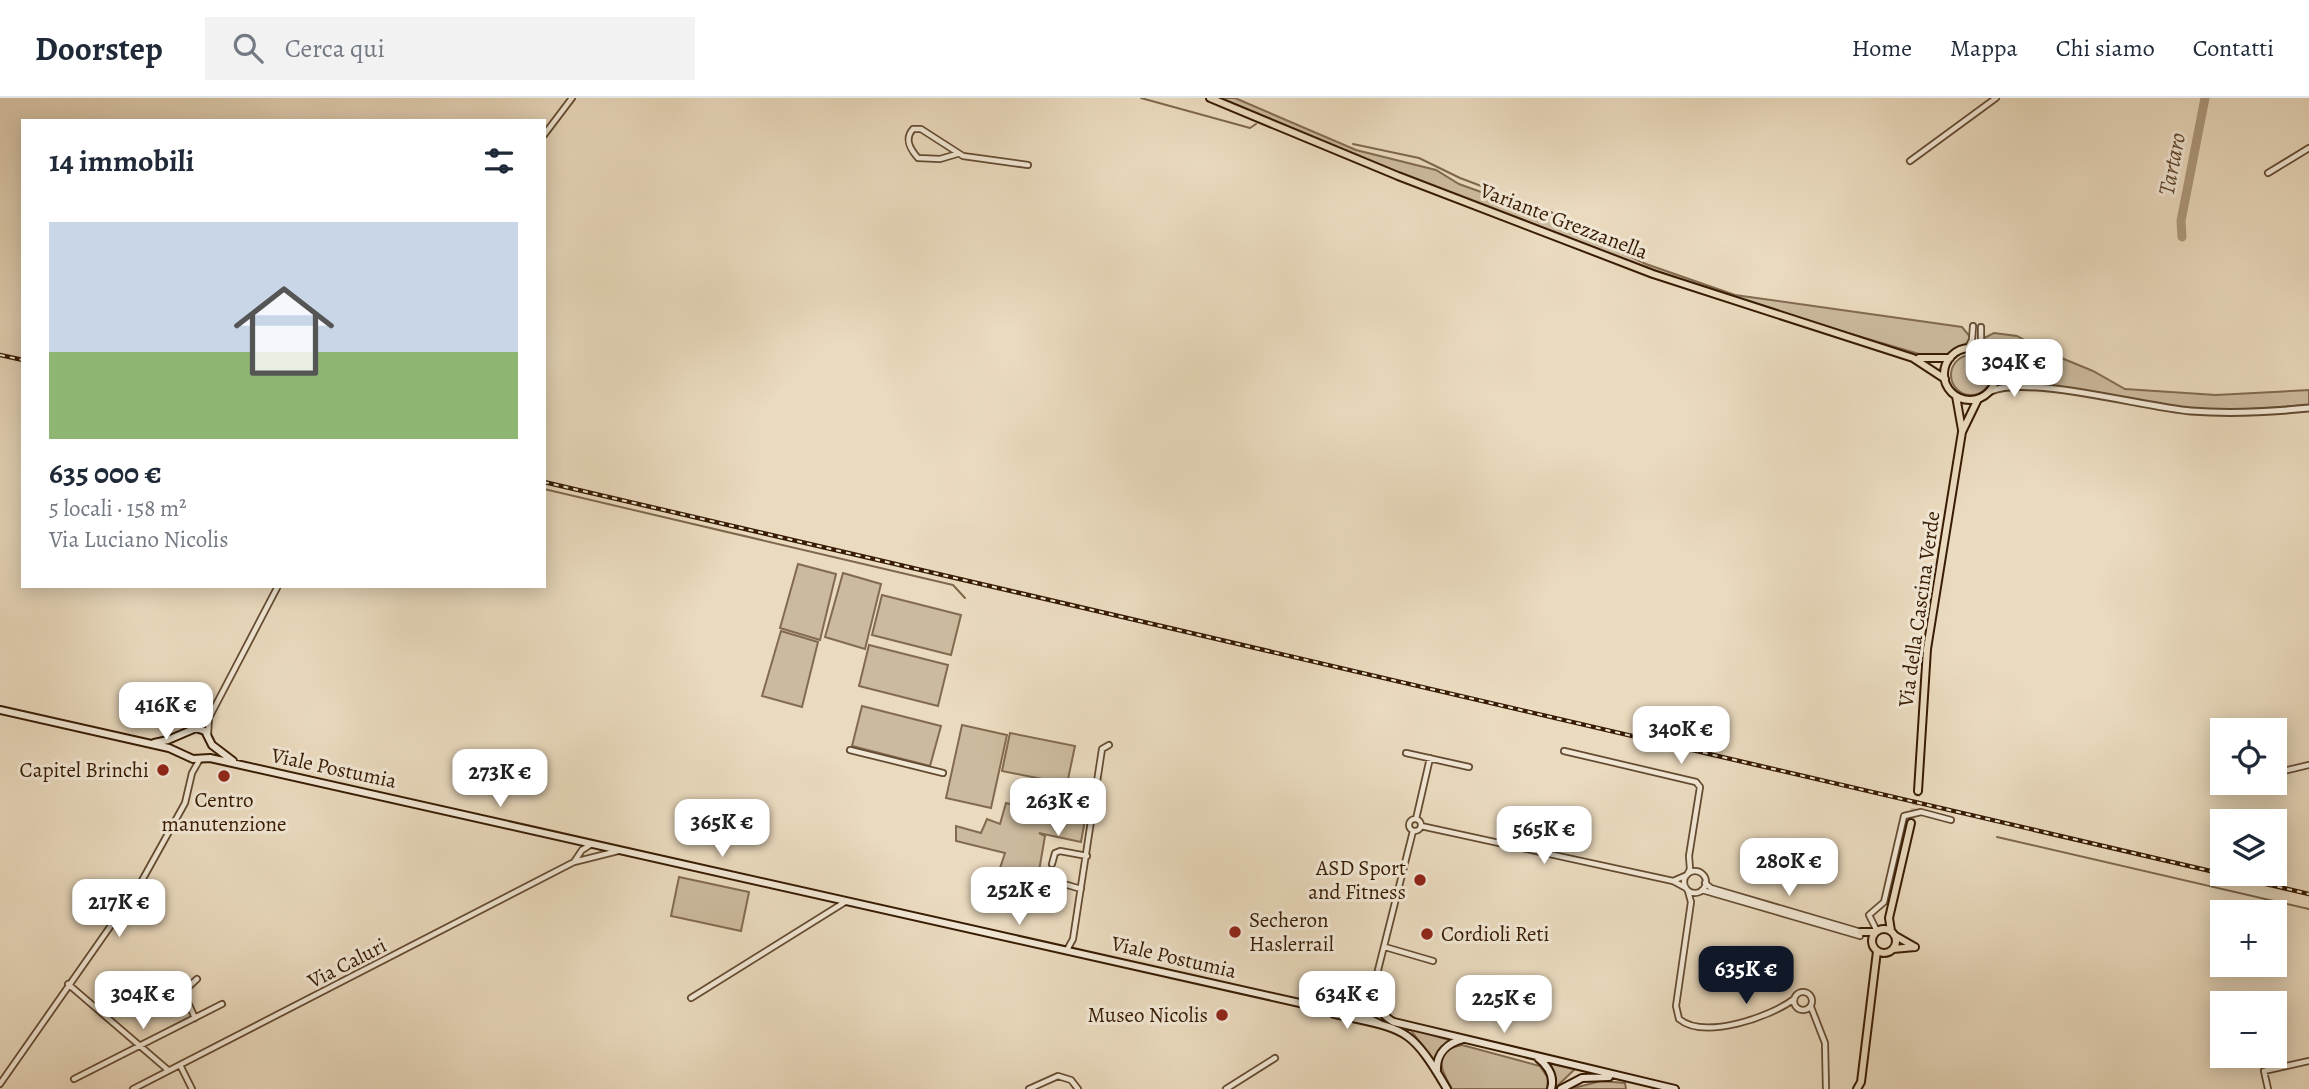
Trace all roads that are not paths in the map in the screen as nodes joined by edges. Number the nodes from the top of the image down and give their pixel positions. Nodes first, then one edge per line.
1 (572, 98) edge
2 (1210, 98) edge
3 (1996, 98) edge
4 (546, 132) edge
5 (2309, 148) edge
6 (957, 154) junction
7 (1910, 160) dead end
8 (1028, 165) dead end
9 (2268, 173) dead end
10 (1973, 326) dead end
11 (1982, 327) dead end
12 (1967, 349) junction
13 (1981, 351) junction
14 (1913, 358) junction
15 (1950, 358) junction
16 (1996, 368) junction
17 (1945, 379) junction
18 (2034, 387) junction
19 (1990, 391) junction
20 (1956, 396) junction
21 (1978, 399) junction
22 (2309, 408) edge
23 (1962, 432) junction
24 (277, 588) edge
25 (0, 710) edge
26 (209, 716) junction
27 (195, 728) junction
28 (183, 733) junction
29 (208, 735) junction
30 (145, 743) junction
31 (211, 744) junction
32 (1109, 745) dead end
33 (850, 750) dead end
34 (1564, 751) dead end
35 (1406, 753) dead end
36 (184, 755) junction
37 (202, 758) junction
38 (1430, 758) junction
39 (2309, 765) edge
40 (239, 766) junction
41 (1469, 767) dead end
42 (2287, 770) edge
43 (192, 773) junction
44 (943, 773) dead end
45 (1918, 791) tunnel mouth
46 (1416, 819) junction
47 (1951, 820) dead end
48 (1911, 823) tunnel mouth
49 (1421, 826) junction
50 (1413, 831) junction
51 (566, 838) junction
52 (591, 844) junction
53 (621, 851) junction
54 (578, 855) junction
55 (589, 856) junction
56 (1087, 856) junction
57 (1689, 862) junction
58 (574, 863) junction
59 (1052, 864) dead end
60 (1697, 872) junction
61 (1687, 875) junction
62 (1047, 879) dead end
63 (1673, 881) junction
64 (1705, 883) junction
65 (1081, 889) junction
66 (1687, 890) junction
67 (1700, 891) junction
68 (846, 901) junction
69 (1691, 902) junction
70 (1889, 918) junction
71 (1878, 931) junction
72 (1893, 933) junction
73 (1860, 934) junction
74 (1872, 943) junction
75 (1385, 947) junction
76 (1066, 951) junction
77 (1877, 951) junction
78 (1889, 951) junction
79 (1433, 961) dead end
80 (1877, 967) junction
81 (197, 979) dead end
82 (1375, 982) junction
83 (68, 984) junction
84 (691, 998) dead end
85 (1361, 999) junction
86 (1794, 999) junction
87 (222, 1004) dead end
88 (1374, 1004) junction
89 (1784, 1006) junction
90 (1797, 1007) junction
91 (1809, 1008) junction
92 (1322, 1009) junction
93 (1359, 1014) junction
94 (1367, 1016) junction
95 (195, 1019) junction
96 (1380, 1024) junction
97 (1465, 1039) junction
98 (142, 1046) junction
99 (1537, 1057) junction
100 (1275, 1058) dead end
101 (2309, 1061) edge
102 (180, 1065) junction
103 (2287, 1066) edge
104 (2277, 1068) edge
105 (168, 1070) junction
106 (1438, 1072) junction
107 (1628, 1078) junction
108 (74, 1079) dead end
109 (0, 1084) edge
110 (1861, 1087) edge
111 (1563, 1088) edge
112 (132, 1089) edge
113 (192, 1089) edge
114 (1029, 1089) edge
115 (1078, 1089) edge
116 (1226, 1089) edge
117 (1447, 1089) edge
118 (1551, 1089) edge
119 (1675, 1089) edge
120 (1826, 1089) edge
121 (2268, 1089) edge

1 - 4 street
2 - 14 main road, Variante Grezzanella
3 - 7 street
5 - 9 street
6 - 6 street
6 - 8 street
10 - 12 street
11 - 13 street
12 - 13 main road
12 - 15 main road, Variante Grezzanella
13 - 16 main road
14 - 15 main road, Variante Grezzanella
14 - 17 main road, Variante Grezzanella
15 - 17 main road
16 - 18 street
16 - 19 main road
17 - 20 main road, Variante Grezzanella
18 - 19 street
18 - 22 street
19 - 21 main road
20 - 21 main road
20 - 23 main road
21 - 23 main road
23 - 45 main road, Via della Cascina Verde
24 - 26 street
25 - 30 main road, Viale Postumia
26 - 27 street
26 - 29 street
27 - 28 main road
27 - 29 main road
28 - 30 main road
28 - 36 main road
29 - 31 main road
30 - 36 main road, Viale Postumia
31 - 37 main road
31 - 40 main road, Viale Postumia
32 - 56 street
33 - 44 street
34 - 57 street
35 - 38 street
36 - 37 main road, Viale Postumia
36 - 43 street
37 - 40 main road, Viale Postumia
37 - 43 street
38 - 41 street
38 - 46 street
39 - 42 street
40 - 51 main road, Viale Postumia
43 - 83 street
46 - 49 street
46 - 50 street
47 - 71 street
48 - 70 main road
49 - 50 street
49 - 63 street
50 - 75 street
51 - 52 main road, Viale Postumia
51 - 54 street
52 - 53 main road, Viale Postumia
52 - 54 street
52 - 55 street
53 - 55 street, Via Caluri
53 - 68 main road, Viale Postumia
54 - 58 street
55 - 58 street, Via Caluri
56 - 59 street
56 - 65 street
57 - 60 street
57 - 61 street
58 - 102 street, Via Caluri
60 - 61 street
60 - 64 street
61 - 63 street
61 - 66 street
62 - 65 street
63 - 66 street
64 - 67 street
64 - 73 street
65 - 76 street
66 - 67 street
66 - 69 street
67 - 69 street
67 - 73 street
68 - 76 main road, Viale Postumia
68 - 84 street
69 - 89 street
70 - 71 main road
70 - 72 main road
71 - 72 main road
71 - 73 main road
71 - 74 main road
72 - 78 main road
72 - 78 main road
73 - 74 main road
74 - 77 main road
75 - 79 street
75 - 82 street
76 - 92 main road, Viale Postumia
77 - 78 main road
77 - 80 main road
78 - 80 main road
80 - 110 main road
81 - 95 street
82 - 85 street
82 - 88 street
83 - 98 street
83 - 109 street
85 - 88 main road
85 - 92 main road, Viale Postumia
85 - 93 main road
86 - 89 street
86 - 90 street
86 - 91 street
87 - 95 street
88 - 94 main road
88 - 97 main road
89 - 90 street
90 - 91 street
91 - 120 street
92 - 93 main road, Viale Postumia
92 - 96 main road, Viale Postumia
93 - 94 main road, Viale Postumia
94 - 96 main road, Viale Postumia
95 - 98 street
96 - 106 main road
97 - 99 main road
97 - 106 main road
98 - 105 street
98 - 108 street
99 - 107 main road
99 - 118 main road
100 - 116 street
101 - 103 street
102 - 105 street, Via Caluri
102 - 113 street
104 - 121 street
105 - 112 street, Via Caluri
106 - 117 main road
107 - 111 main road
107 - 119 main road
114 - 115 street

